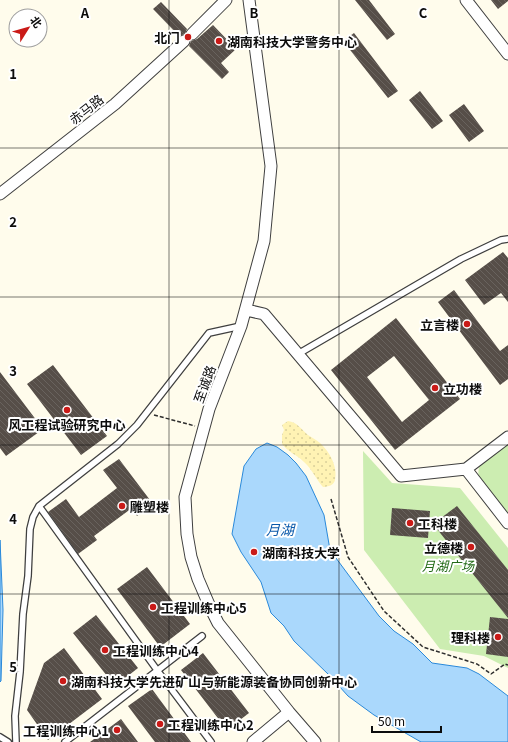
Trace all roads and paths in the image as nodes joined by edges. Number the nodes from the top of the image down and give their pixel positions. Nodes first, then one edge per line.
1 (226, 0) edge
2 (249, 0) edge
3 (466, 0) edge
4 (508, 54) edge
5 (0, 194) edge
6 (508, 239) edge
7 (246, 310) junction
8 (241, 326) junction
9 (298, 354) junction
10 (147, 412) junction
11 (205, 429) junction
12 (508, 437) edge
13 (466, 469) junction
14 (332, 499) dead end
15 (39, 506) junction
16 (508, 522) edge
17 (202, 636) dead end
18 (508, 666) edge
19 (157, 670) junction
20 (288, 712) junction
21 (0, 737) edge
22 (8, 742) edge
23 (16, 742) edge
24 (65, 742) edge
25 (210, 742) edge
26 (252, 742) edge
27 (315, 742) edge

1 - 5 street, 赤马路
2 - 7 street, 至诚路
3 - 4 street
6 - 9 lane
7 - 8 street, 至诚路
7 - 9 street
8 - 10 lane
8 - 11 street, 至诚路
9 - 13 street
10 - 11 path
10 - 15 lane
11 - 20 street, 至诚路
12 - 13 street
13 - 16 street
14 - 18 path
15 - 19 lane
15 - 23 lane
17 - 19 lane
19 - 24 lane
19 - 25 lane
20 - 26 street
20 - 27 street, 至诚路
21 - 22 lane

